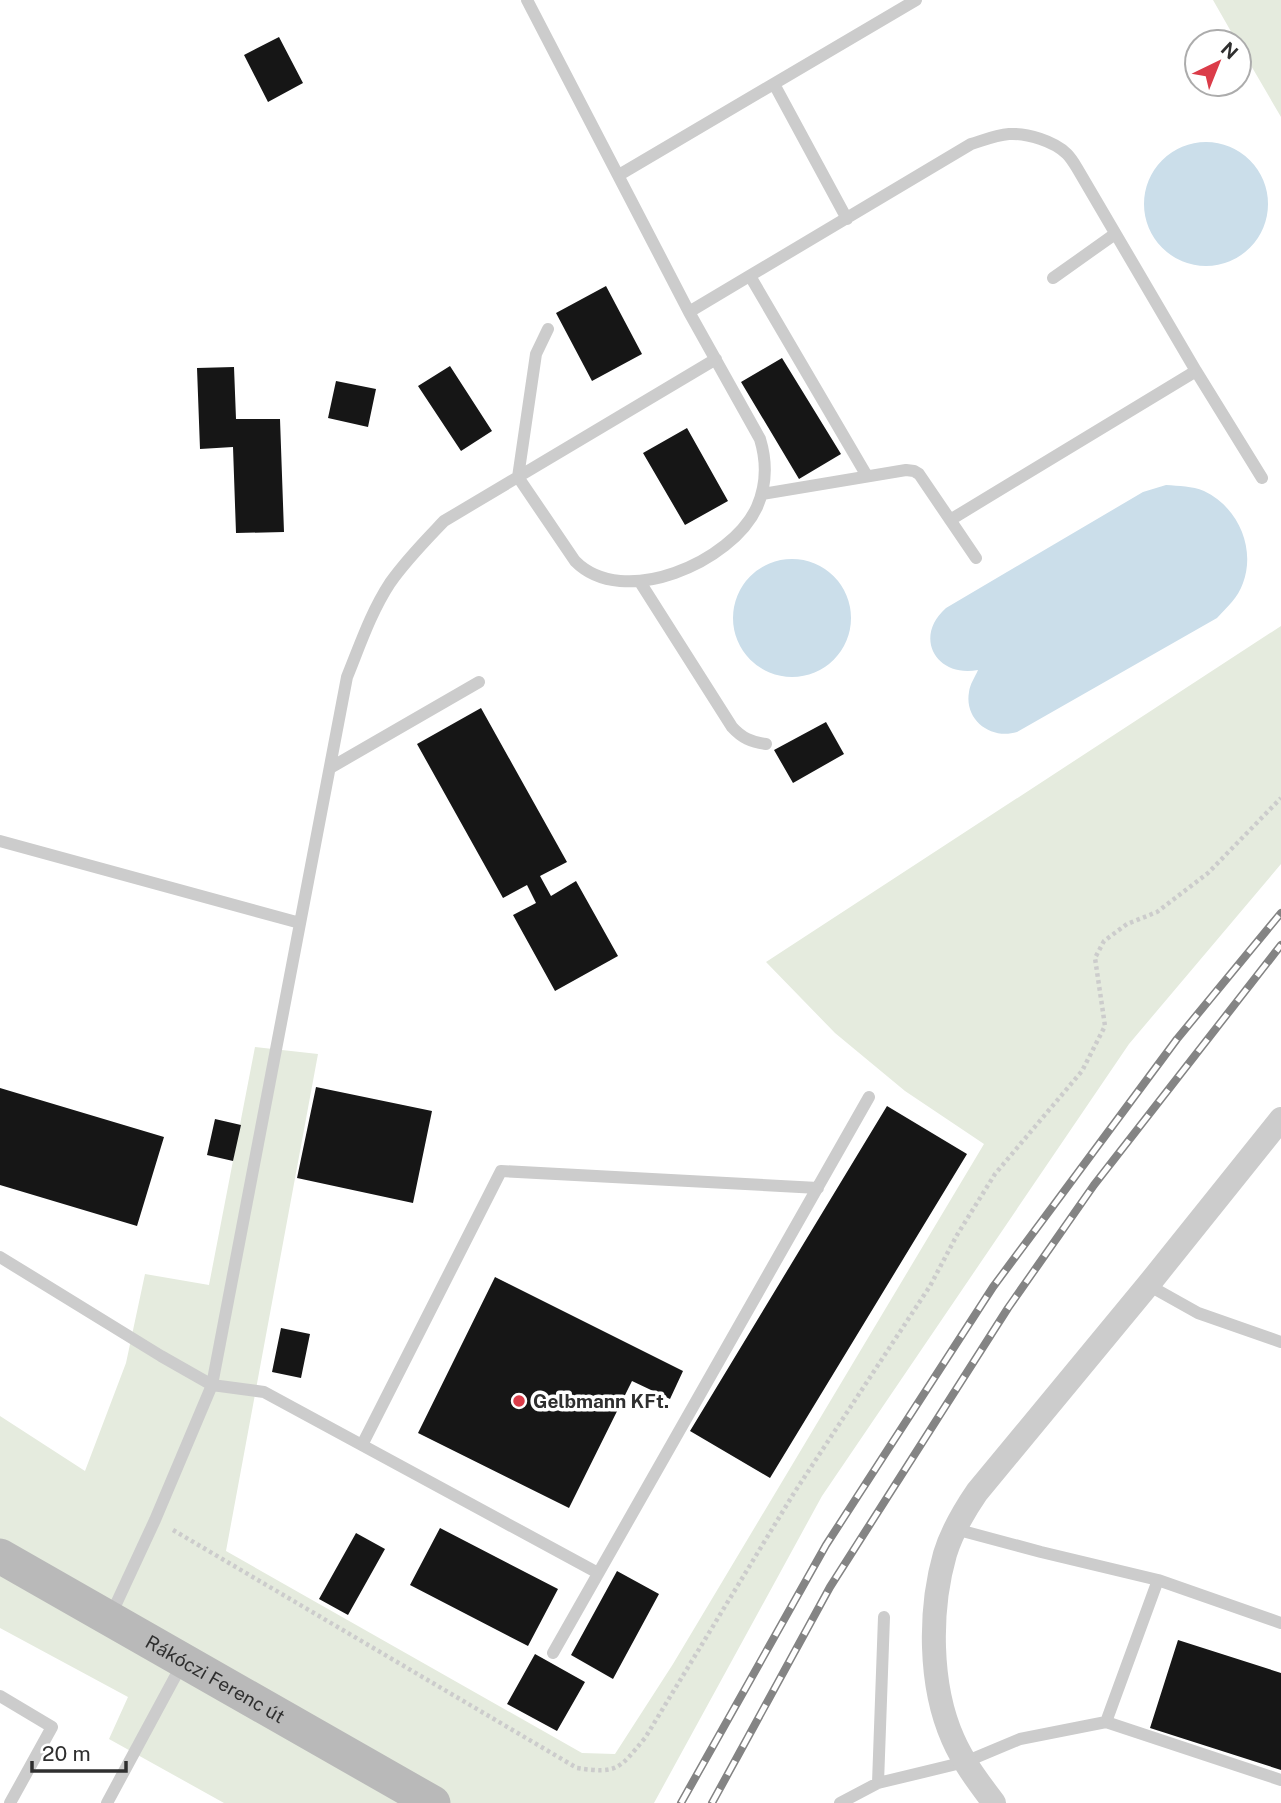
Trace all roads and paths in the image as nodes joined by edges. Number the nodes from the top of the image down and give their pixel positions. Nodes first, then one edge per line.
1 (527, 0) edge
2 (916, 0) edge
3 (774, 84) junction
4 (619, 175) junction
5 (847, 219) junction
6 (1115, 233) junction
7 (750, 276) junction
8 (1053, 278) dead end
9 (690, 312) junction
10 (548, 329) dead end
11 (716, 359) junction
12 (1196, 371) junction
13 (867, 476) junction
14 (518, 477) junction
15 (1262, 478) dead end
16 (762, 494) junction
17 (950, 520) junction
18 (976, 558) dead end
19 (640, 582) junction
20 (479, 682) dead end
21 (766, 744) dead end
22 (330, 768) junction
23 (1281, 798) edge
24 (0, 841) edge
25 (300, 923) junction
26 (869, 1097) dead end
27 (1281, 1119) edge
28 (818, 1188) junction
29 (0, 1257) edge
30 (1148, 1284) junction
31 (1281, 1342) edge
32 (212, 1385) junction
33 (362, 1446) junction
34 (155, 1520) junction
35 (955, 1529) junction
36 (0, 1556) edge
37 (598, 1573) junction
38 (1158, 1580) junction
39 (884, 1617) dead end
40 (110, 1619) junction
41 (1281, 1623) edge
42 (553, 1653) dead end
43 (184, 1661) junction
44 (0, 1696) edge
45 (1106, 1722) junction
46 (965, 1762) junction
47 (1281, 1780) edge
48 (878, 1783) junction
49 (10, 1803) edge
50 (107, 1803) edge
51 (433, 1803) edge
52 (840, 1803) edge
53 (993, 1803) edge

1 - 4 lane
2 - 3 lane
3 - 4 lane
3 - 5 lane
4 - 9 lane
5 - 6 lane
5 - 7 lane
6 - 8 lane
6 - 12 lane
7 - 9 lane
7 - 13 lane
9 - 11 lane
10 - 14 lane
11 - 14 lane
11 - 16 lane
12 - 15 lane
12 - 17 lane
13 - 16 lane
13 - 17 lane
14 - 19 lane
14 - 22 lane
16 - 19 lane
17 - 18 lane
19 - 21 lane
20 - 22 lane
22 - 25 lane
23 - 34 path
24 - 25 lane
25 - 32 lane
26 - 28 lane
27 - 30 street
28 - 33 lane
28 - 37 lane
29 - 32 lane
30 - 31 lane
30 - 35 street
32 - 33 lane
32 - 34 lane
33 - 37 lane
34 - 40 lane
35 - 38 lane
35 - 46 street
36 - 40 main road, Rákóczi Ferenc út
37 - 42 lane
38 - 41 lane
38 - 45 lane
39 - 48 lane
40 - 43 main road, Rákóczi Ferenc út
43 - 50 lane
43 - 51 main road, Rákóczi Ferenc út
44 - 49 lane
45 - 46 lane
45 - 47 lane
46 - 48 lane
46 - 53 street
48 - 52 lane

